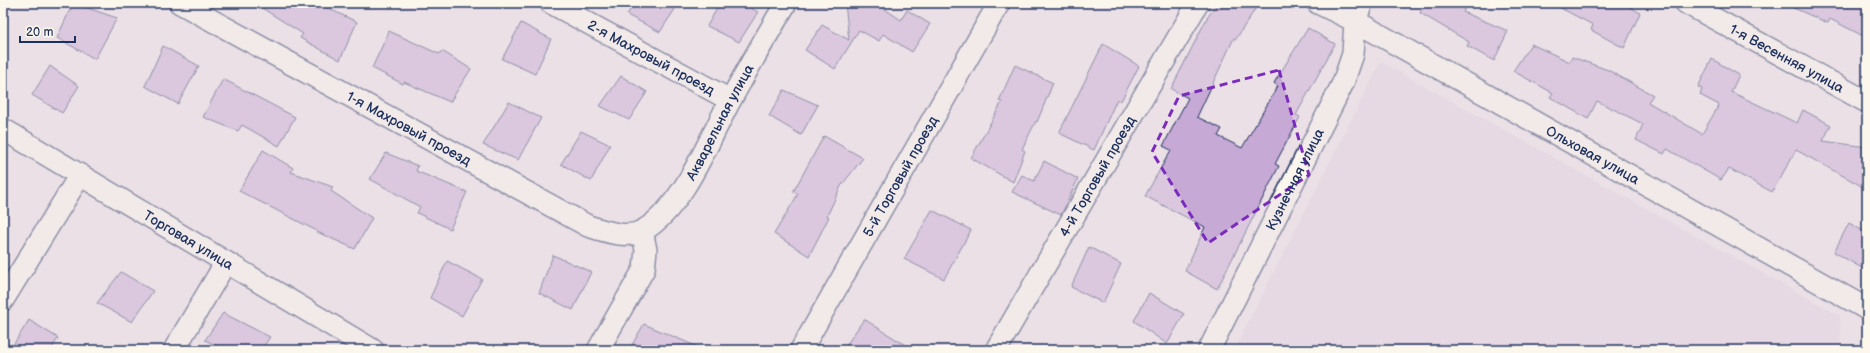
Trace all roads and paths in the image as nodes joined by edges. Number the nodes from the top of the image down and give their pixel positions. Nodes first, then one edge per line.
1 (180, 3) edge
2 (551, 3) edge
3 (786, 3) edge
4 (999, 3) edge
5 (1198, 3) edge
6 (1318, 3) edge
7 (1686, 3) edge
8 (1358, 12) edge
9 (730, 100) junction
10 (1867, 102) edge
11 (3, 129) edge
12 (80, 175) junction
13 (642, 231) junction
14 (226, 262) junction
15 (3, 300) edge
16 (1867, 309) edge
17 (174, 350) edge
18 (374, 350) edge
19 (598, 350) edge
20 (801, 350) edge
21 (996, 350) edge
22 (1209, 350) edge

1 - 13 street, 1-я Махровый проезд
2 - 9 street, 2-я Махровый проезд
3 - 9 street, Акварельная улица
4 - 20 street, 5-й Торговый проезд
5 - 21 street, 4-й Торговый проезд
6 - 8 street, Ольховая улица
7 - 10 street, 1-я Весенняя улица
8 - 16 street, Ольховая улица
8 - 22 street, Кузнечная улица
9 - 13 street, Акварельная улица
11 - 12 street, Торговая улица
12 - 14 street, Торговая улица
12 - 15 street
13 - 19 street
14 - 17 street
14 - 18 street, Торговая улица

